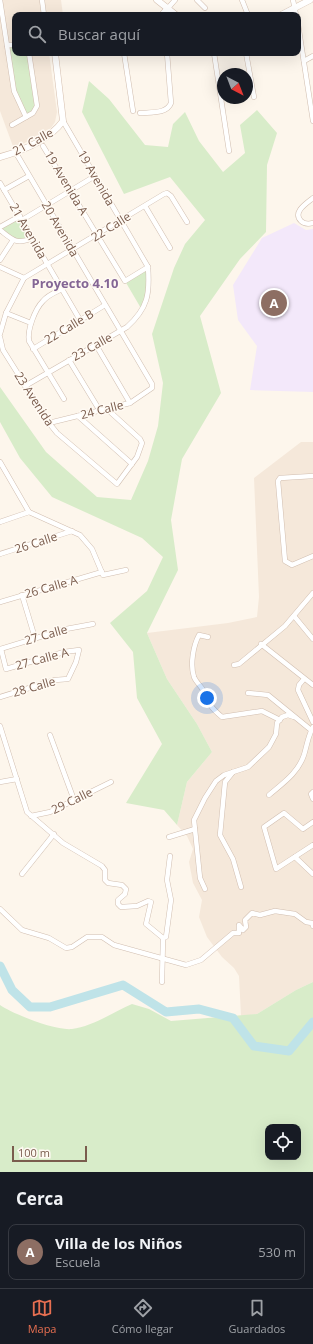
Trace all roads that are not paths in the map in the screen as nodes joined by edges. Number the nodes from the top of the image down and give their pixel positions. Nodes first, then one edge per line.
1 (0, 0) edge
2 (42, 0) edge
3 (157, 0) edge
4 (175, 0) edge
5 (197, 0) edge
6 (242, 0) edge
7 (293, 0) edge
8 (310, 0) edge
9 (168, 8) junction
10 (205, 8) dead end
11 (295, 8) junction
12 (44, 12) edge
13 (165, 12) edge
14 (173, 12) edge
15 (247, 12) edge
16 (287, 12) edge
17 (296, 12) edge
18 (301, 42) edge
19 (12, 44) edge
20 (7, 45) junction
21 (29, 56) edge
22 (55, 56) edge
23 (124, 56) edge
24 (167, 56) edge
25 (214, 56) edge
26 (247, 56) edge
27 (313, 56) edge
28 (304, 61) junction
29 (254, 97) dead end
30 (311, 97) edge
31 (133, 111) dead end
32 (140, 113) dead end
33 (26, 117) junction
34 (63, 121) junction
35 (313, 121) edge
36 (12, 125) dead end
37 (43, 146) dead end
38 (229, 151) dead end
39 (16, 153) junction
40 (0, 157) edge
41 (29, 176) junction
42 (95, 176) junction
43 (0, 183) edge
44 (4, 190) junction
45 (70, 191) junction
46 (313, 198) edge
47 (46, 205) junction
48 (144, 206) junction
49 (21, 218) junction
50 (121, 220) junction
51 (187, 222) dead end
52 (313, 223) edge
53 (0, 227) edge
54 (0, 230) edge
55 (97, 235) junction
56 (33, 238) junction
57 (13, 240) junction
58 (170, 248) dead end
59 (72, 250) junction
60 (0, 260) edge
61 (48, 265) junction
62 (0, 267) edge
63 (148, 267) junction
64 (24, 278) junction
65 (62, 289) junction
66 (148, 298) joint
67 (105, 305) junction
68 (6, 313) junction
69 (80, 320) junction
70 (31, 323) junction
71 (120, 331) junction
72 (0, 335) edge
73 (96, 345) junction
74 (34, 349) junction
75 (69, 360) junction
76 (47, 373) junction
77 (25, 386) junction
78 (152, 388) joint
79 (64, 400) dead end
80 (130, 403) junction
81 (107, 409) junction
82 (100, 411) junction
83 (78, 416) junction
84 (48, 423) junction
85 (0, 462) edge
86 (132, 464) junction
87 (2, 469) edge
88 (313, 476) edge
89 (29, 512) junction
90 (0, 522) edge
91 (72, 531) junction
92 (0, 554) edge
93 (313, 556) edge
94 (126, 570) dead end
95 (102, 574) junction
96 (313, 593) edge
97 (22, 595) junction
98 (0, 602) edge
99 (294, 616) junction
100 (93, 624) dead end
101 (35, 638) junction
102 (208, 638) dead end
103 (313, 639) edge
104 (261, 644) junction
105 (0, 649) edge
106 (234, 665) dead end
107 (68, 679) joint
108 (304, 679) junction
109 (313, 685) edge
110 (248, 693) dead end
111 (0, 697) edge
112 (294, 717) junction
113 (280, 720) junction
114 (313, 722) edge
115 (0, 726) edge
116 (312, 729) edge
117 (50, 735) dead end
118 (234, 771) junction
119 (16, 779) junction
120 (0, 782) edge
121 (111, 782) dead end
122 (269, 796) dead end
123 (74, 800) junction
124 (32, 816) junction
125 (313, 822) edge
126 (195, 829) junction
127 (54, 834) junction
128 (169, 838) dead end
129 (313, 845) edge
130 (170, 856) dead end
131 (295, 857) junction
132 (22, 874) dead end
133 (313, 874) edge
134 (241, 888) dead end
135 (205, 889) dead end
136 (0, 909) edge
137 (313, 926) edge
138 (163, 938) junction
139 (164, 959) junction
140 (162, 982) dead end

1 - 20 street
2 - 12 street
3 - 9 street
4 - 9 street
5 - 10 street
6 - 15 street
7 - 11 street
8 - 11 street
9 - 13 street
9 - 14 street
11 - 16 street
11 - 17 street
18 - 28 street
19 - 20 street
20 - 33 street
21 - 33 street, 21 Calle
22 - 34 street, 19 Avenida
23 - 31 street
24 - 32 street
25 - 38 street
26 - 29 street
27 - 28 street
28 - 30 street
30 - 35 street
33 - 36 street, 21 Calle
34 - 39 street, 21 Calle
34 - 42 street, 19 Avenida
37 - 45 street, 19 Avenida A
39 - 40 street, 21 Calle
39 - 41 street, 20 Avenida
41 - 44 street
41 - 47 street, 20 Avenida
42 - 45 street
42 - 50 street, 19 Avenida
43 - 44 street, 21 Avenida
44 - 49 street, 21 Avenida
45 - 47 street
45 - 55 street, 19 Avenida A
46 - 52 street
47 - 49 street
47 - 59 street, 20 Avenida
48 - 50 street, 22 Calle
48 - 51 street, 22 Calle
48 - 58 street
49 - 53 street
49 - 56 street, 21 Avenida
50 - 55 street, 22 Calle
50 - 63 street, 19 Avenida
54 - 57 street
55 - 59 street, 22 Calle
55 - 63 street, 19 Avenida A
56 - 57 street
56 - 61 street, 21 Avenida
57 - 60 street
59 - 61 street, 22 Calle
59 - 67 street, 20 Avenida
61 - 64 street, 22 Calle
61 - 65 street, 21 Avenida
62 - 64 street
63 - 66 street, 19 Avenida
64 - 68 street
65 - 69 street, 21 Avenida
65 - 70 street
66 - 71 street, 23 Calle
67 - 69 street, 22 Calle B
67 - 71 street, 20 Avenida
68 - 70 street
68 - 72 street
69 - 74 street, 22 Calle B
70 - 74 street
71 - 73 street, 23 Calle
71 - 78 street, 20 Avenida
72 - 77 street, 23 Avenida
73 - 75 street, 23 Calle
73 - 80 street
74 - 76 street
75 - 76 street, 23 Calle
75 - 82 street
76 - 77 street, 23 Calle
76 - 79 street
77 - 84 street, 23 Avenida
78 - 80 street, 24 Calle
80 - 81 street, 24 Calle
81 - 82 street, 24 Calle
81 - 86 street
82 - 83 street, 24 Calle
83 - 84 street, 24 Calle
83 - 86 street
84 - 86 street, 23 Avenida
85 - 87 street
87 - 89 street
88 - 93 street
89 - 90 street
89 - 91 street
91 - 92 street, 26 Calle
91 - 95 street
94 - 95 street, 26 Calle A
95 - 97 street, 26 Calle A
96 - 99 street
97 - 98 street, 26 Calle A
97 - 101 street
99 - 103 street
99 - 104 street
100 - 101 street, 27 Calle
101 - 105 street, 27 Calle
102 - 113 street
104 - 106 street
104 - 108 street
105 - 107 street, 27 Calle A
107 - 111 street, 28 Calle
108 - 109 street
108 - 114 street
110 - 112 street
112 - 113 street
112 - 116 street
113 - 118 street
115 - 119 street
116 - 122 street
117 - 123 street
118 - 126 street
118 - 134 street
119 - 120 street
119 - 124 street
121 - 123 street, 29 Calle
123 - 124 street, 29 Calle
124 - 127 street
125 - 131 street
126 - 128 street
126 - 135 street
127 - 132 street, 29 Calle
127 - 138 street
129 - 131 street
130 - 138 street
131 - 133 street
136 - 139 street
137 - 139 street
138 - 139 street
139 - 140 street

